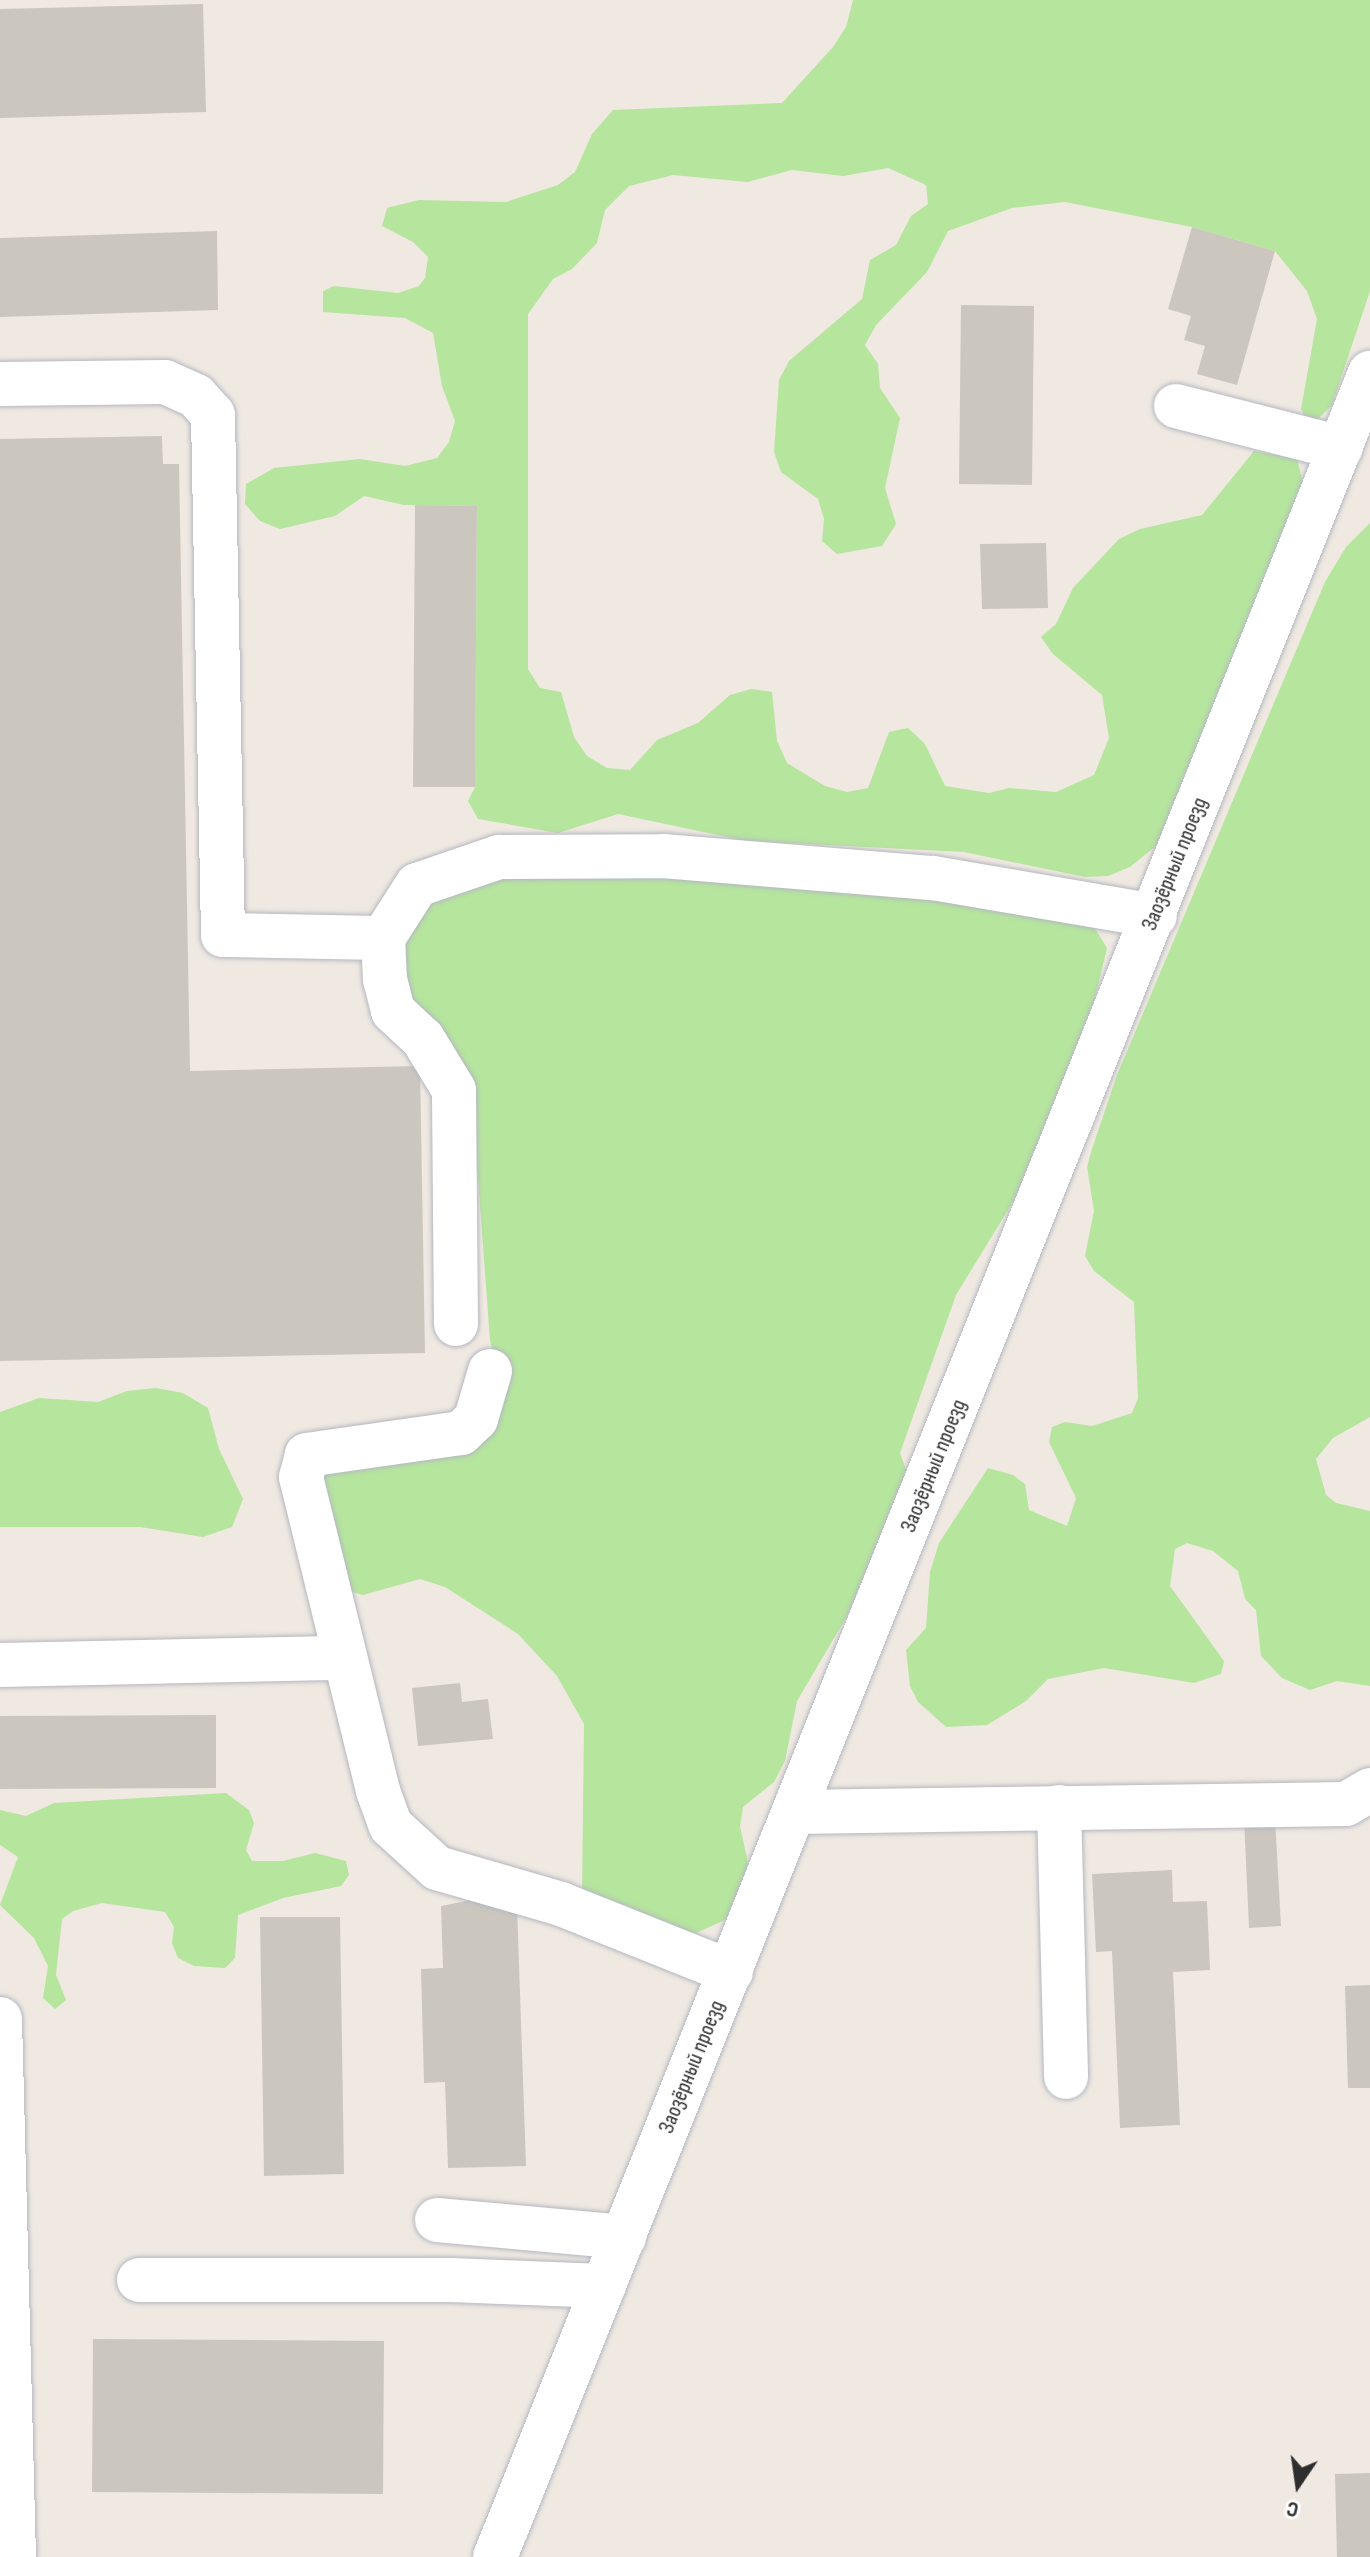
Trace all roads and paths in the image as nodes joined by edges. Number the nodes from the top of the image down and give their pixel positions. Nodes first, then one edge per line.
1 (1370, 373) edge
2 (0, 384) edge
3 (1176, 406) dead end
4 (1341, 448) junction
5 (1155, 916) junction
6 (383, 938) junction
7 (456, 1324) dead end
8 (490, 1371) dead end
9 (345, 1658) junction
10 (0, 1665) edge
11 (1370, 1790) edge
12 (1059, 1807) junction
13 (794, 1812) junction
14 (731, 1972) junction
15 (0, 2019) edge
16 (1066, 2077) dead end
17 (437, 2220) dead end
18 (624, 2237) junction
19 (139, 2280) dead end
20 (604, 2286) junction
21 (14, 2557) edge
22 (495, 2557) edge

1 - 4 street, Заозёрный проезд
2 - 6 street
3 - 4 street
4 - 5 street, Заозёрный проезд
5 - 6 street
5 - 13 street, Заозёрный проезд
6 - 7 street
8 - 9 street
9 - 10 street
9 - 14 street
11 - 12 street
12 - 13 street
12 - 16 street
13 - 14 street, Заозёрный проезд
14 - 18 street, Заозёрный проезд
15 - 21 street
17 - 18 street
18 - 20 street, Заозёрный проезд
19 - 20 street
20 - 22 street, Заозёрный проезд

